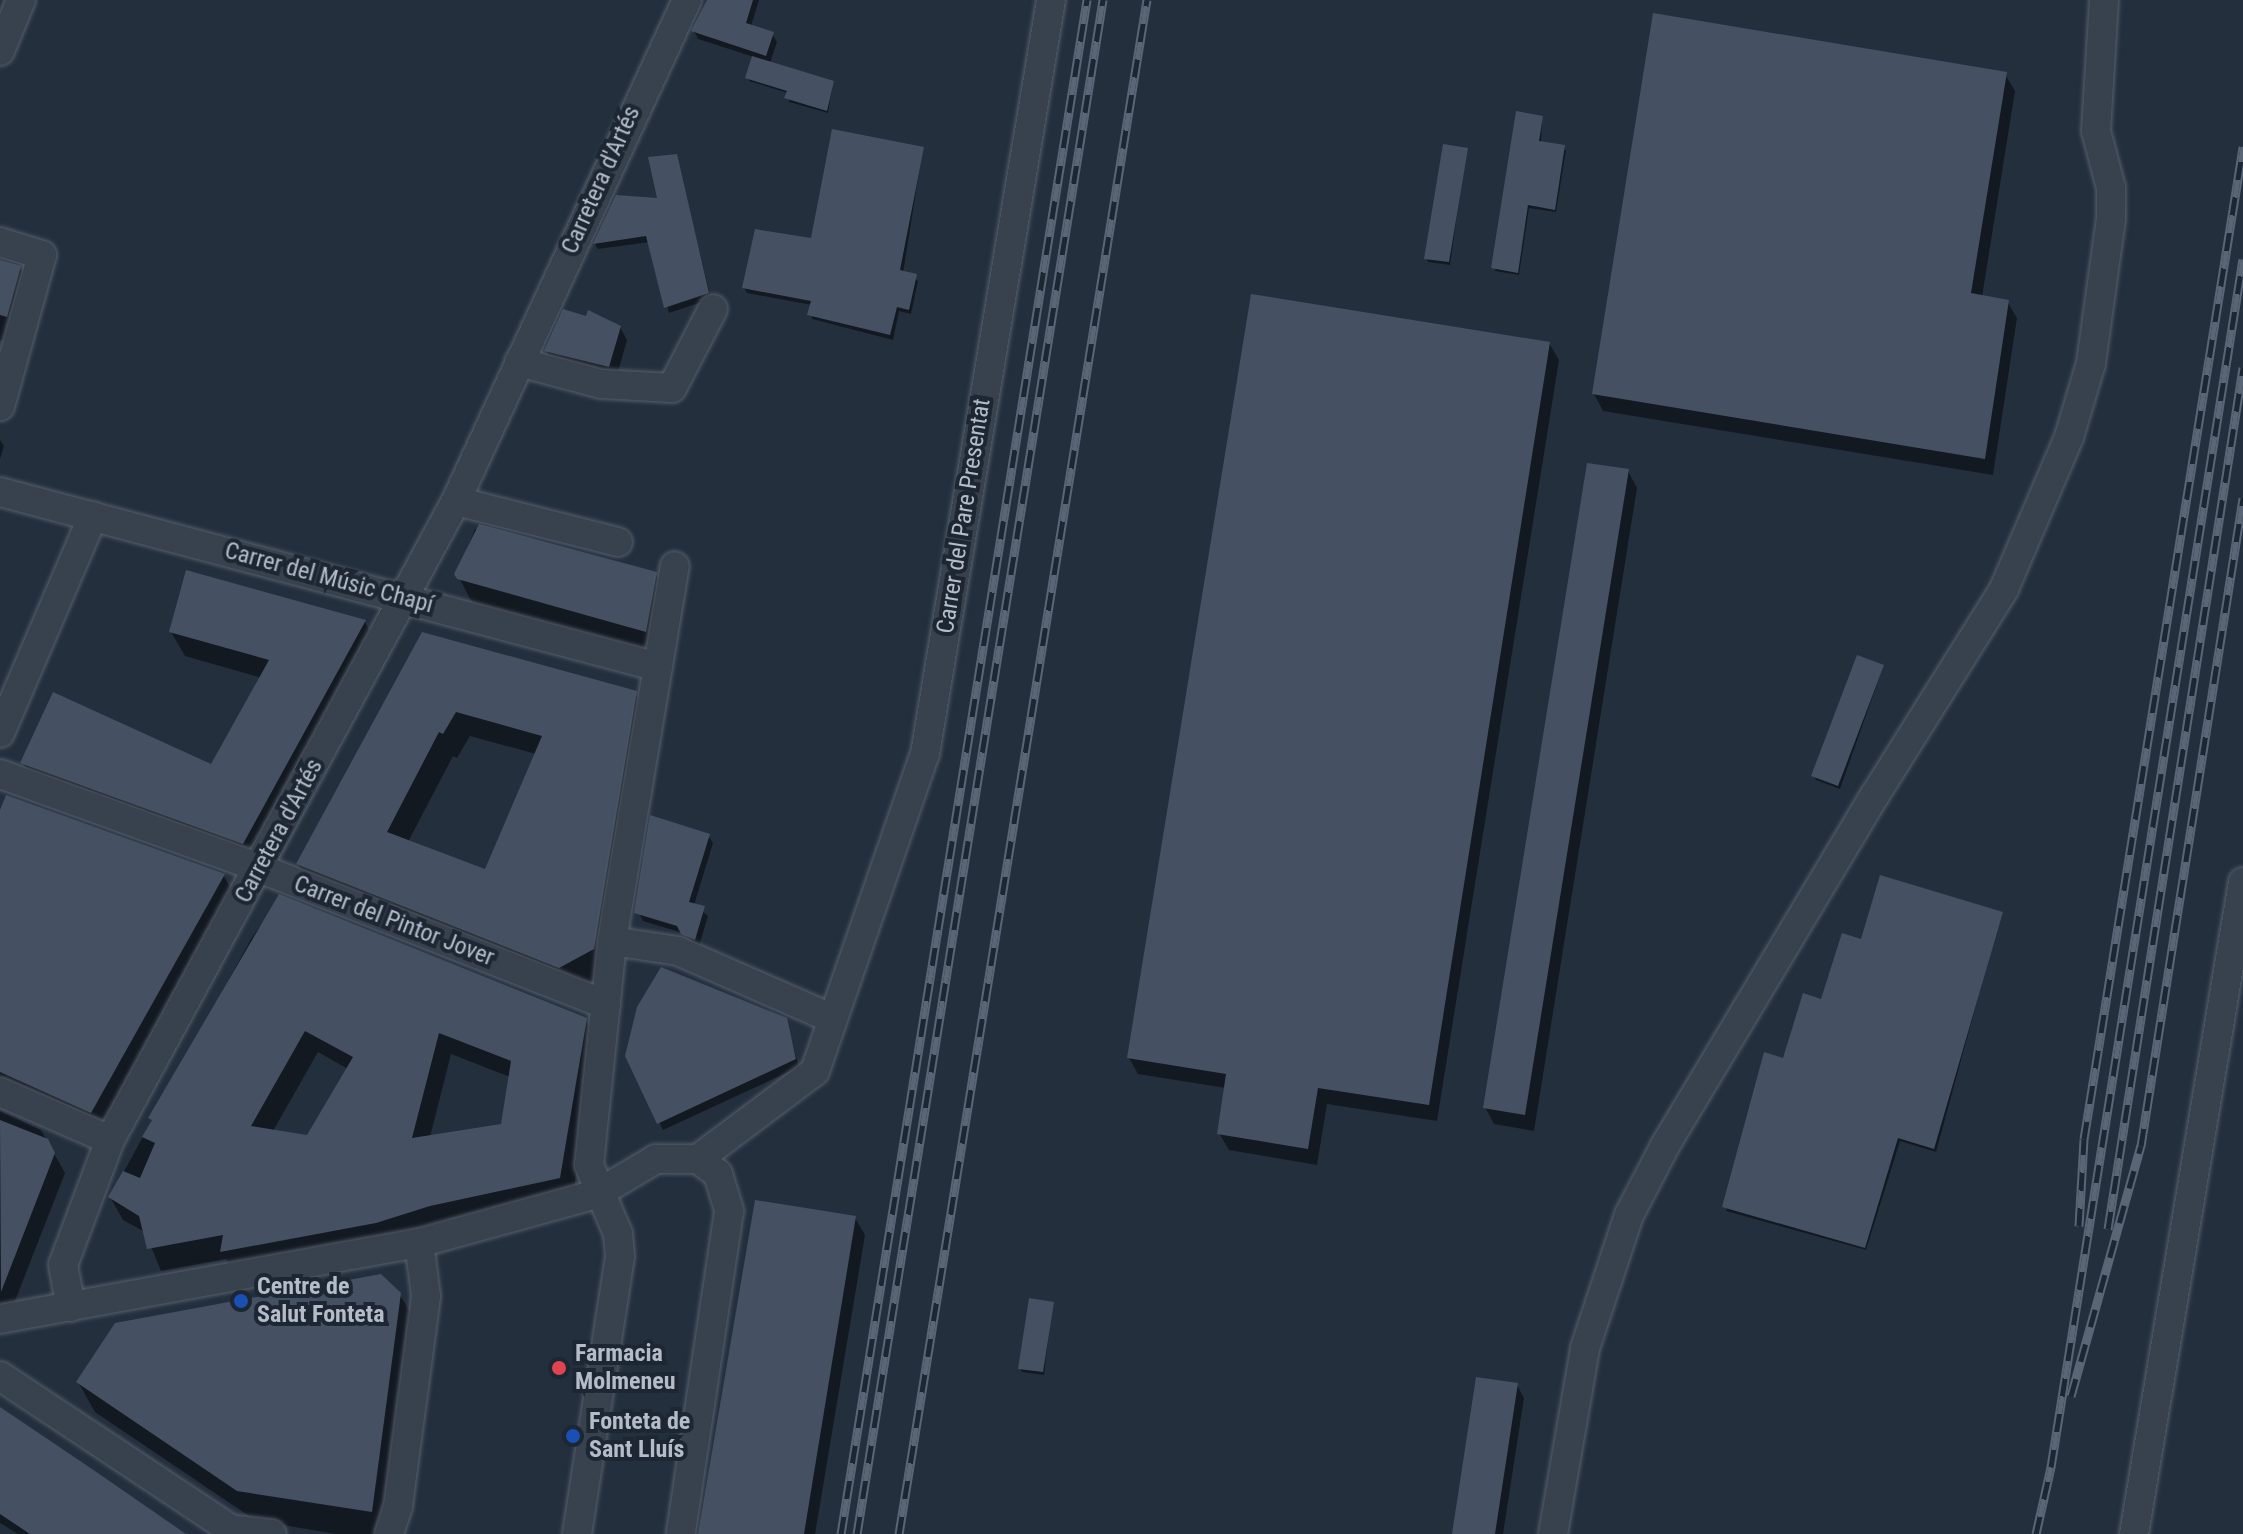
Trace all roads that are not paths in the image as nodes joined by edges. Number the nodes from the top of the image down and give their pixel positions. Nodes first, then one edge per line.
1 (21, 0) edge
2 (687, 0) edge
3 (1051, 0) edge
4 (2104, 0) edge
5 (0, 51) edge
6 (0, 242) edge
7 (713, 309) dead end
8 (6, 357) edge
9 (519, 362) junction
10 (0, 406) edge
11 (0, 492) edge
12 (456, 501) junction
13 (93, 516) junction
14 (618, 542) dead end
15 (675, 566) dead end
16 (405, 597) junction
17 (658, 667) junction
18 (0, 733) edge
19 (0, 774) edge
20 (259, 868) junction
21 (2243, 882) edge
22 (612, 941) junction
23 (606, 1005) junction
24 (833, 1019) junction
25 (0, 1092) edge
26 (110, 1140) junction
27 (698, 1159) junction
28 (597, 1194) junction
29 (419, 1243) junction
30 (71, 1307) junction
31 (0, 1319) edge
32 (0, 1376) edge
33 (233, 1531) edge
34 (272, 1534) edge
35 (389, 1534) edge
36 (577, 1534) edge
37 (681, 1534) edge
38 (1553, 1534) edge
39 (2134, 1534) edge

1 - 5 street
2 - 9 street, Carretera d'Artés
3 - 24 street, Carrer del Pare Presentat
4 - 38 street
6 - 8 street
7 - 9 street
8 - 10 street
9 - 12 street, Carretera d'Artés
11 - 13 street, Carrer del Músic Chapí
12 - 14 street
12 - 16 street, Carretera d'Artés
13 - 16 street, Carrer del Músic Chapí
13 - 18 street
15 - 17 street
16 - 17 street, Carrer del Músic Chapí
16 - 20 street, Carretera d'Artés
17 - 22 street
19 - 20 street, Carrer del Pintor Jover
20 - 23 street, Carrer del Pintor Jover
20 - 26 street, Carretera d'Artés
21 - 39 street
22 - 23 street
22 - 24 street
23 - 28 street
24 - 27 street, Carrer del Pare Presentat
25 - 26 street
26 - 30 street, Carretera d'Artés
27 - 28 street
27 - 37 street
28 - 29 street
28 - 36 street
29 - 30 street
29 - 35 street
30 - 31 street
32 - 33 street
33 - 34 street

